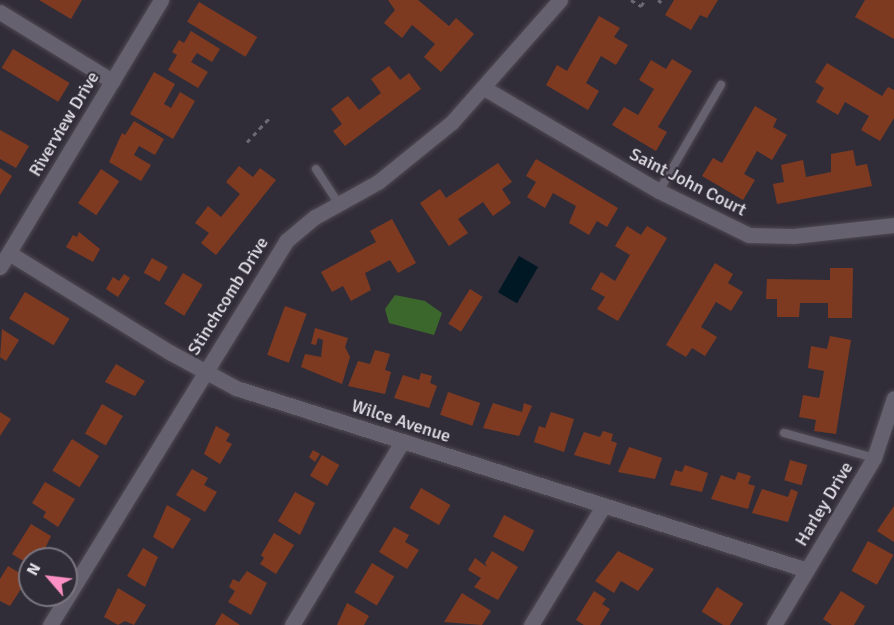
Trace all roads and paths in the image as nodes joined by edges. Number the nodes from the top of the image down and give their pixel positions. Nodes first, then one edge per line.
1 (161, 0) edge
2 (560, 0) edge
3 (631, 0) edge
4 (645, 0) edge
5 (0, 12) edge
6 (112, 81) junction
7 (721, 85) dead end
8 (484, 88) junction
9 (269, 117) dead end
10 (248, 142) dead end
11 (316, 169) dead end
12 (659, 191) junction
13 (339, 204) junction
14 (894, 225) edge
15 (9, 253) junction
16 (0, 267) edge
17 (203, 372) junction
18 (894, 398) edge
19 (784, 433) dead end
20 (402, 442) junction
21 (874, 458) junction
22 (604, 505) junction
23 (807, 570) junction
24 (50, 625) edge
25 (292, 625) edge
26 (531, 625) edge
27 (774, 625) edge

1 - 6 street, Riverview Drive
2 - 8 street, Stinchcomb Drive
3 - 4 path
5 - 6 street
6 - 15 street, Riverview Drive
7 - 12 lane
8 - 12 street, Saint John Court
8 - 13 street, Stinchcomb Drive
9 - 10 path
11 - 13 lane
12 - 14 street, Saint John Court
13 - 17 street, Stinchcomb Drive
15 - 16 street, Riverview Drive
15 - 17 street, Wilce Avenue
17 - 20 street, Wilce Avenue
17 - 24 street, Stinchcomb Drive
18 - 21 street, Harley Drive
19 - 21 lane
20 - 22 street, Wilce Avenue
20 - 25 street
21 - 23 street, Harley Drive
22 - 23 street, Wilce Avenue
22 - 26 street
23 - 27 street, Harley Drive

